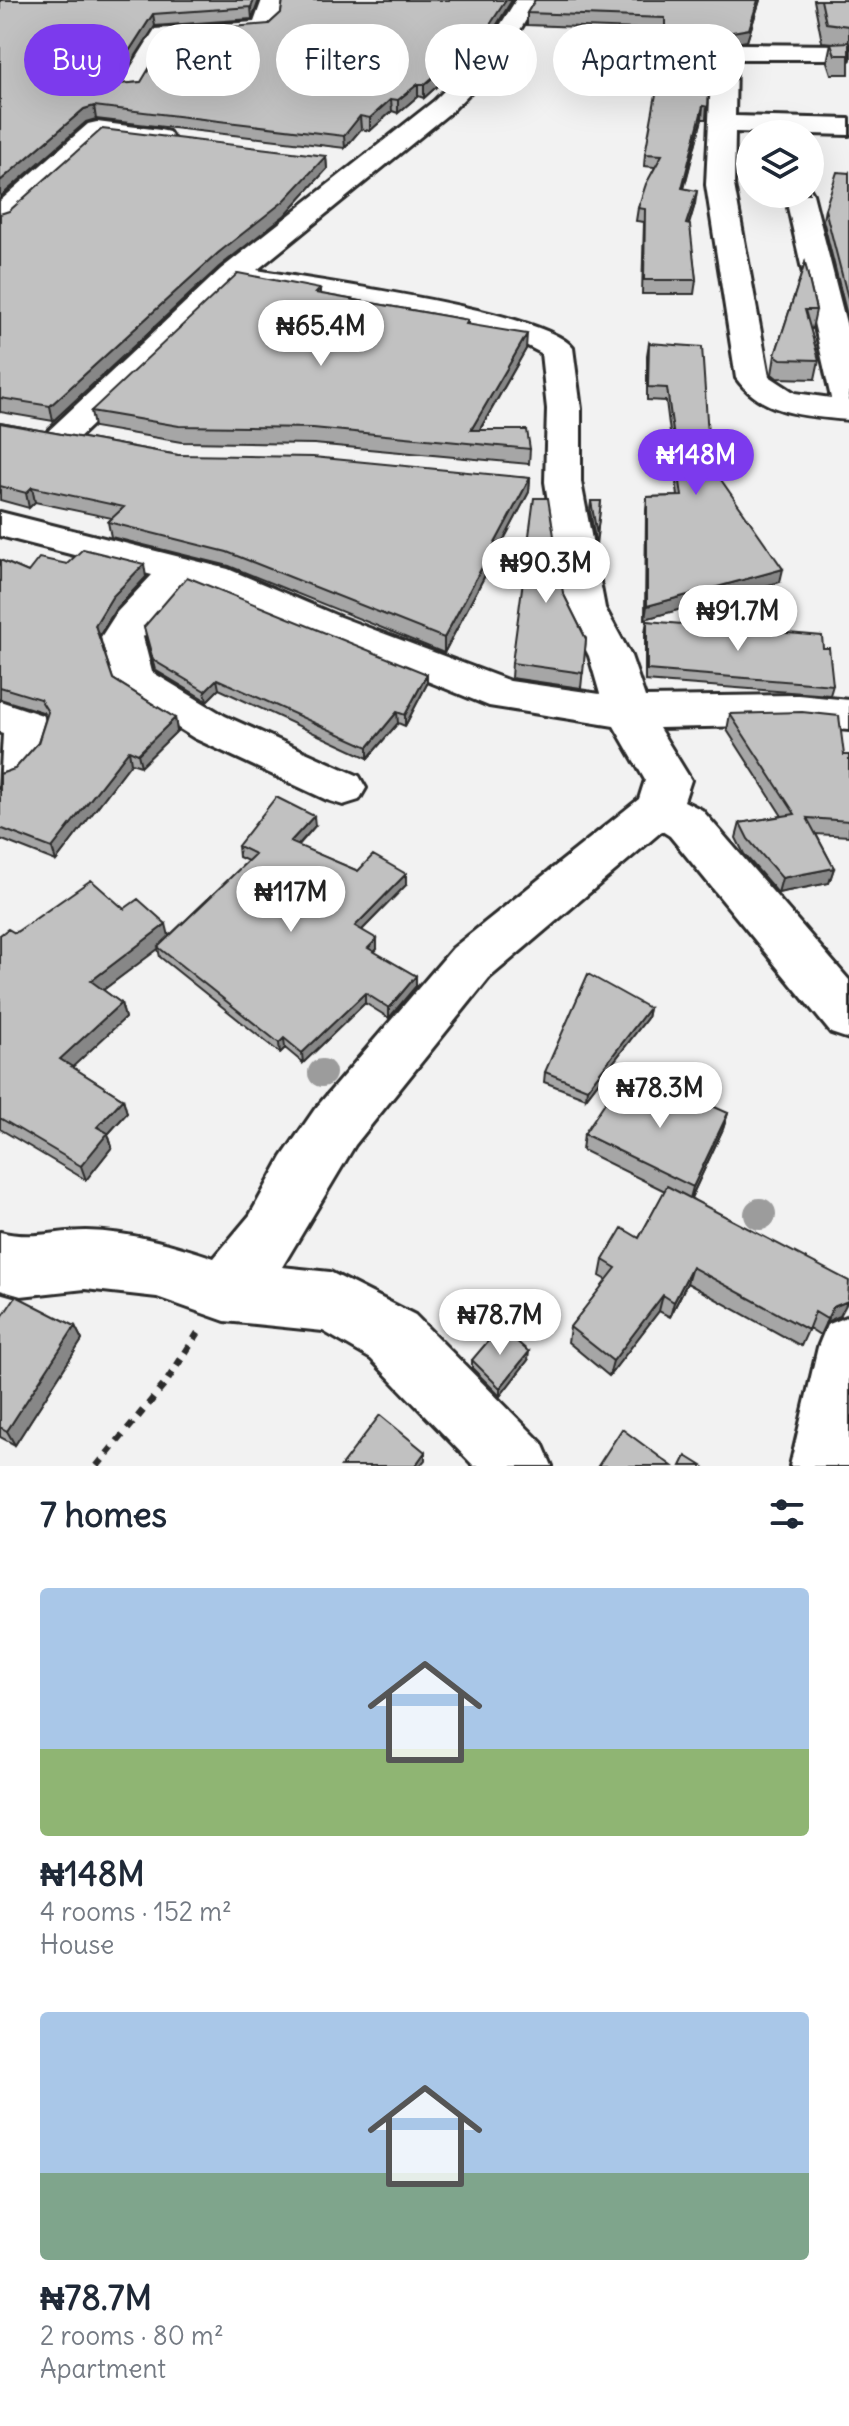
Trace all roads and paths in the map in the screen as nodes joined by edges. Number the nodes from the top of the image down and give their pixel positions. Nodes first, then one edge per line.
1 (273, 0) edge
2 (527, 0) edge
3 (849, 52) edge
4 (131, 88) edge
5 (725, 124) junction
6 (736, 125) edge
7 (849, 127) edge
8 (824, 128) edge
9 (188, 141) edge
10 (338, 159) dead end
11 (369, 163) junction
12 (802, 208) edge
13 (0, 216) edge
14 (232, 275) junction
15 (849, 403) edge
16 (849, 410) edge
17 (107, 443) edge
18 (0, 524) edge
19 (180, 568) junction
20 (628, 713) junction
21 (849, 715) edge
22 (0, 716) edge
23 (0, 771) edge
24 (343, 788) dead end
25 (659, 808) junction
26 (849, 1017) edge
27 (0, 1261) edge
28 (225, 1291) junction
29 (849, 1347) edge
30 (97, 1466) edge
31 (519, 1466) edge
32 (823, 1466) edge

1 - 4 street
2 - 11 street
3 - 5 street
5 - 6 street
5 - 16 street
7 - 8 street
9 - 13 street
10 - 11 street
11 - 14 street
12 - 15 street
14 - 17 street
14 - 20 street
18 - 19 street
19 - 20 street
19 - 24 street
20 - 21 street
20 - 25 street
22 - 23 street
25 - 26 street
25 - 28 street
27 - 28 street
28 - 30 path
28 - 31 street
29 - 32 street

